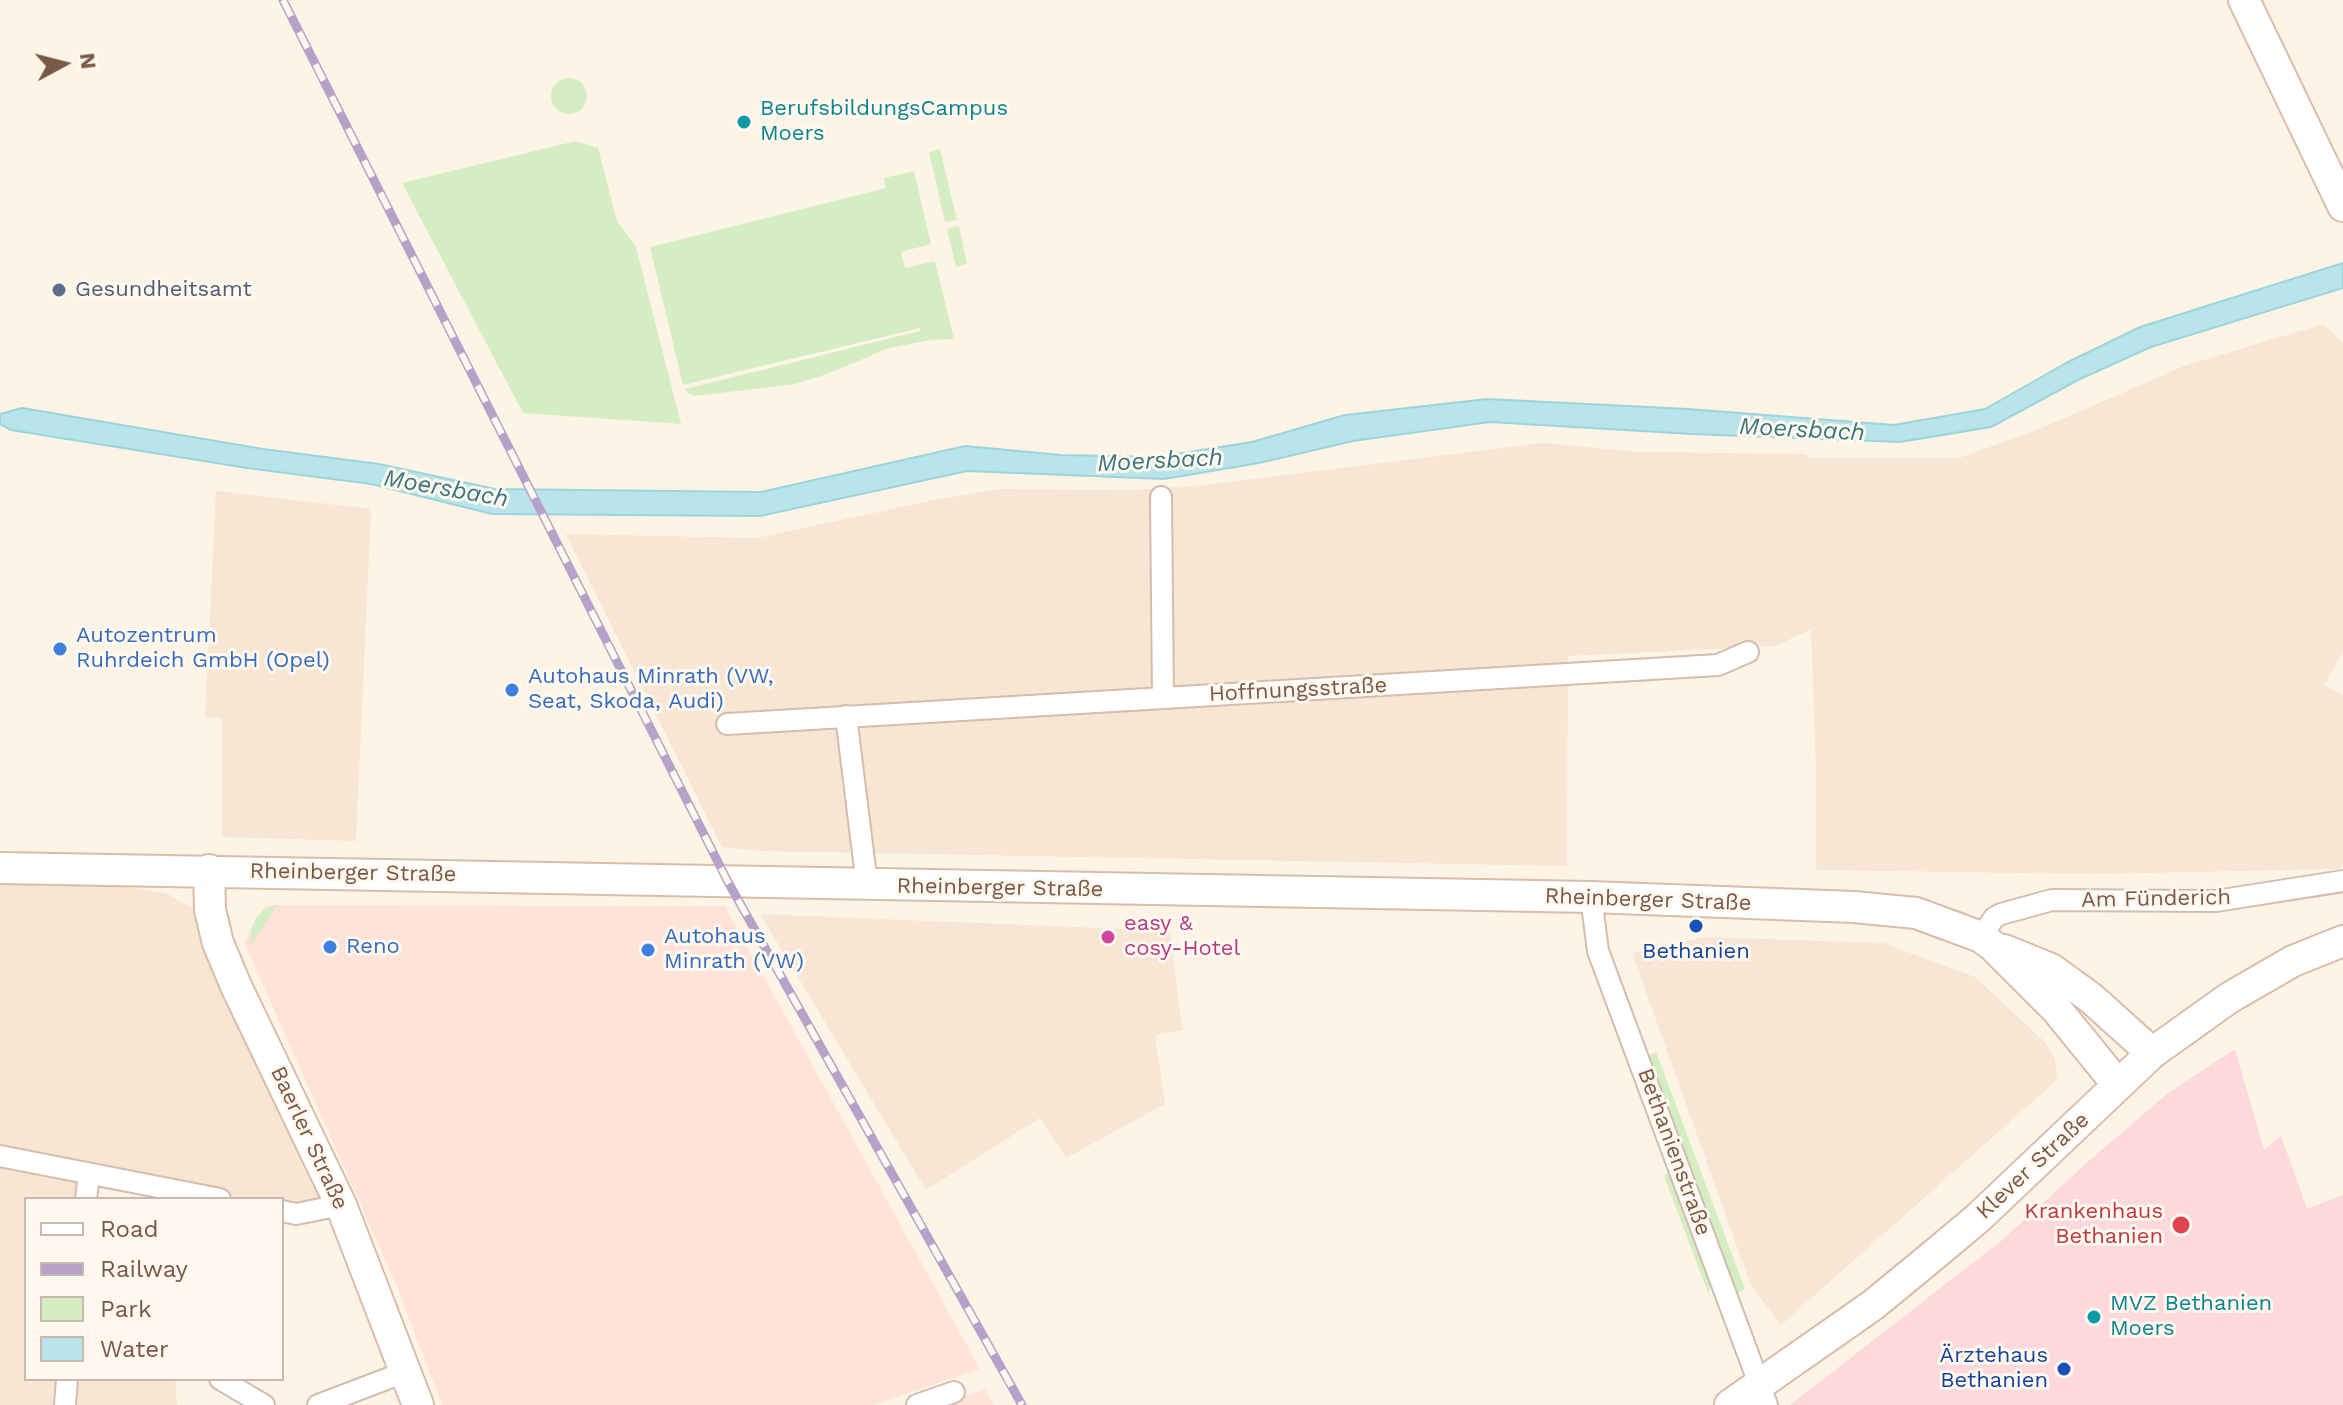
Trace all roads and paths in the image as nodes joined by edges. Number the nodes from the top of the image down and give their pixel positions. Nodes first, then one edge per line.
1 (2244, 0) edge
2 (2343, 206) edge
3 (1161, 497) dead end
4 (1748, 652) dead end
5 (1163, 698) junction
6 (846, 716) junction
7 (727, 724) dead end
8 (0, 868) edge
9 (209, 870) junction
10 (2343, 881) edge
11 (867, 885) junction
12 (1591, 897) junction
13 (1987, 941) junction
14 (2343, 941) edge
15 (2152, 1053) junction
16 (2118, 1085) junction
17 (0, 1156) edge
18 (89, 1174) junction
19 (86, 1197) edge
20 (210, 1197) edge
21 (341, 1205) junction
22 (284, 1211) edge
23 (405, 1372) junction
24 (67, 1381) edge
25 (223, 1381) edge
26 (954, 1392) dead end
27 (1764, 1395) edge
28 (65, 1405) edge
29 (264, 1405) edge
30 (318, 1405) edge
31 (418, 1405) edge
32 (917, 1405) edge
33 (1730, 1405) edge

1 - 2 main road
3 - 5 street
4 - 5 street, Hoffnungsstraße
5 - 6 street, Hoffnungsstraße
6 - 7 street, Hoffnungsstraße
6 - 11 street
8 - 9 main road, Rheinberger Straße
9 - 11 main road, Rheinberger Straße
9 - 21 main road, Baerler Straße
10 - 13 street, Am Fünderich
11 - 12 main road, Rheinberger Straße
12 - 13 main road, Rheinberger Straße
12 - 27 street, Bethanienstraße
13 - 15 main road, Rheinberger Straße
13 - 16 main road
14 - 15 main road, Klever Straße
15 - 16 main road, Klever Straße
16 - 27 main road, Klever Straße
17 - 18 street
18 - 19 street
18 - 20 street
21 - 22 street
21 - 23 main road, Baerler Straße
23 - 30 street
23 - 31 main road, Baerler Straße
24 - 28 street
25 - 29 street
26 - 32 street
27 - 33 main road, Klever Straße

